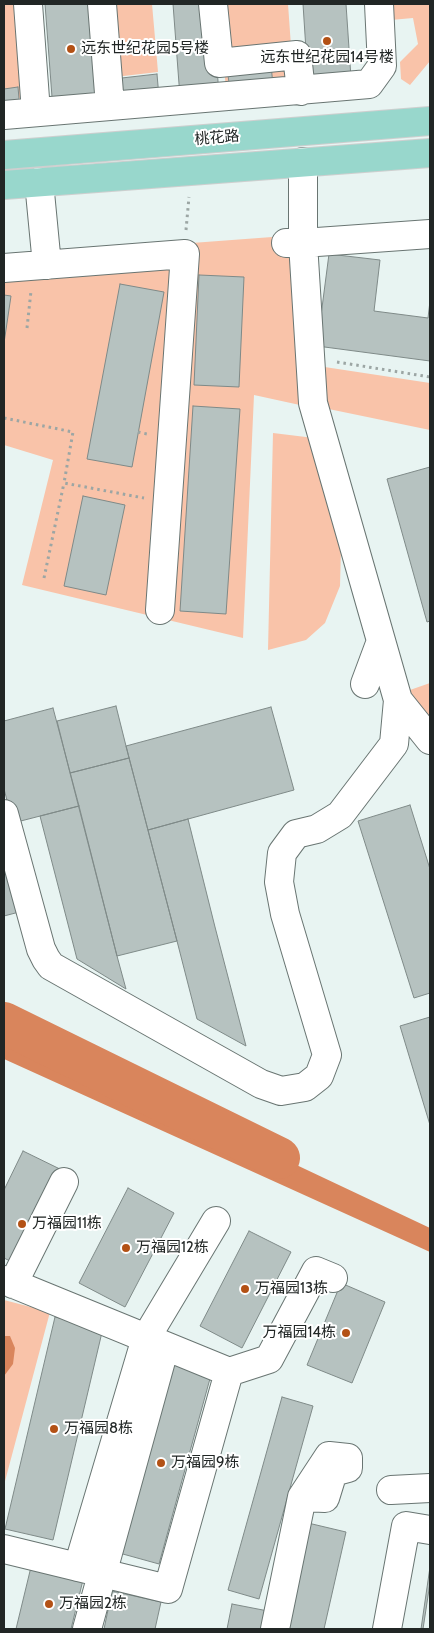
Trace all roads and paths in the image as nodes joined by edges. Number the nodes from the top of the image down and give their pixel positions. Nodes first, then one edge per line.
1 (28, 4) edge
2 (102, 4) edge
3 (213, 4) edge
4 (379, 4) edge
5 (301, 91) junction
6 (110, 106) junction
7 (36, 112) junction
8 (430, 112) edge
9 (4, 115) edge
10 (430, 121) edge
11 (389, 124) junction
12 (430, 152) edge
13 (4, 155) edge
14 (303, 162) junction
15 (190, 171) junction
16 (23, 183) edge
17 (430, 234) edge
18 (295, 243) junction
19 (185, 254) junction
20 (40, 265) junction
21 (4, 268) edge
22 (27, 328) dead end
23 (311, 357) junction
24 (430, 377) edge
25 (4, 418) edge
26 (64, 483) junction
27 (168, 503) junction
28 (44, 578) dead end
29 (160, 610) dead end
30 (381, 641) junction
31 (364, 684) dead end
32 (398, 700) junction
33 (430, 740) edge
34 (4, 814) edge
35 (64, 1182) dead end
36 (216, 1220) dead end
37 (333, 1278) dead end
38 (8, 1282) edge
39 (155, 1342) junction
40 (229, 1372) junction
41 (430, 1488) edge
42 (391, 1490) dead end
43 (302, 1496) dead end
44 (430, 1530) edge
45 (4, 1549) edge
46 (90, 1570) junction
47 (87, 1629) edge
48 (275, 1629) edge
49 (387, 1629) edge

1 - 7 lane
2 - 6 lane
3 - 5 lane
4 - 5 lane
5 - 6 lane
6 - 7 lane
7 - 9 lane
8 - 11 main road
10 - 11 main road, 桃花路
11 - 13 main road, 桃花路
12 - 14 main road, 桃花路
14 - 15 main road, 桃花路
14 - 18 lane
15 - 16 main road, 桃花路
15 - 19 path
16 - 20 lane
17 - 18 lane
18 - 23 lane
19 - 20 lane
19 - 27 lane
20 - 21 lane
20 - 22 path
23 - 24 path
23 - 30 lane
25 - 26 path
26 - 27 path
26 - 28 path
27 - 29 lane
30 - 31 lane
30 - 32 lane
32 - 33 lane
32 - 34 lane
35 - 38 lane
36 - 39 lane
37 - 40 lane
38 - 39 lane
39 - 40 lane
39 - 46 lane
40 - 46 lane
41 - 42 lane
43 - 48 lane
44 - 49 lane
45 - 46 lane
46 - 47 lane

